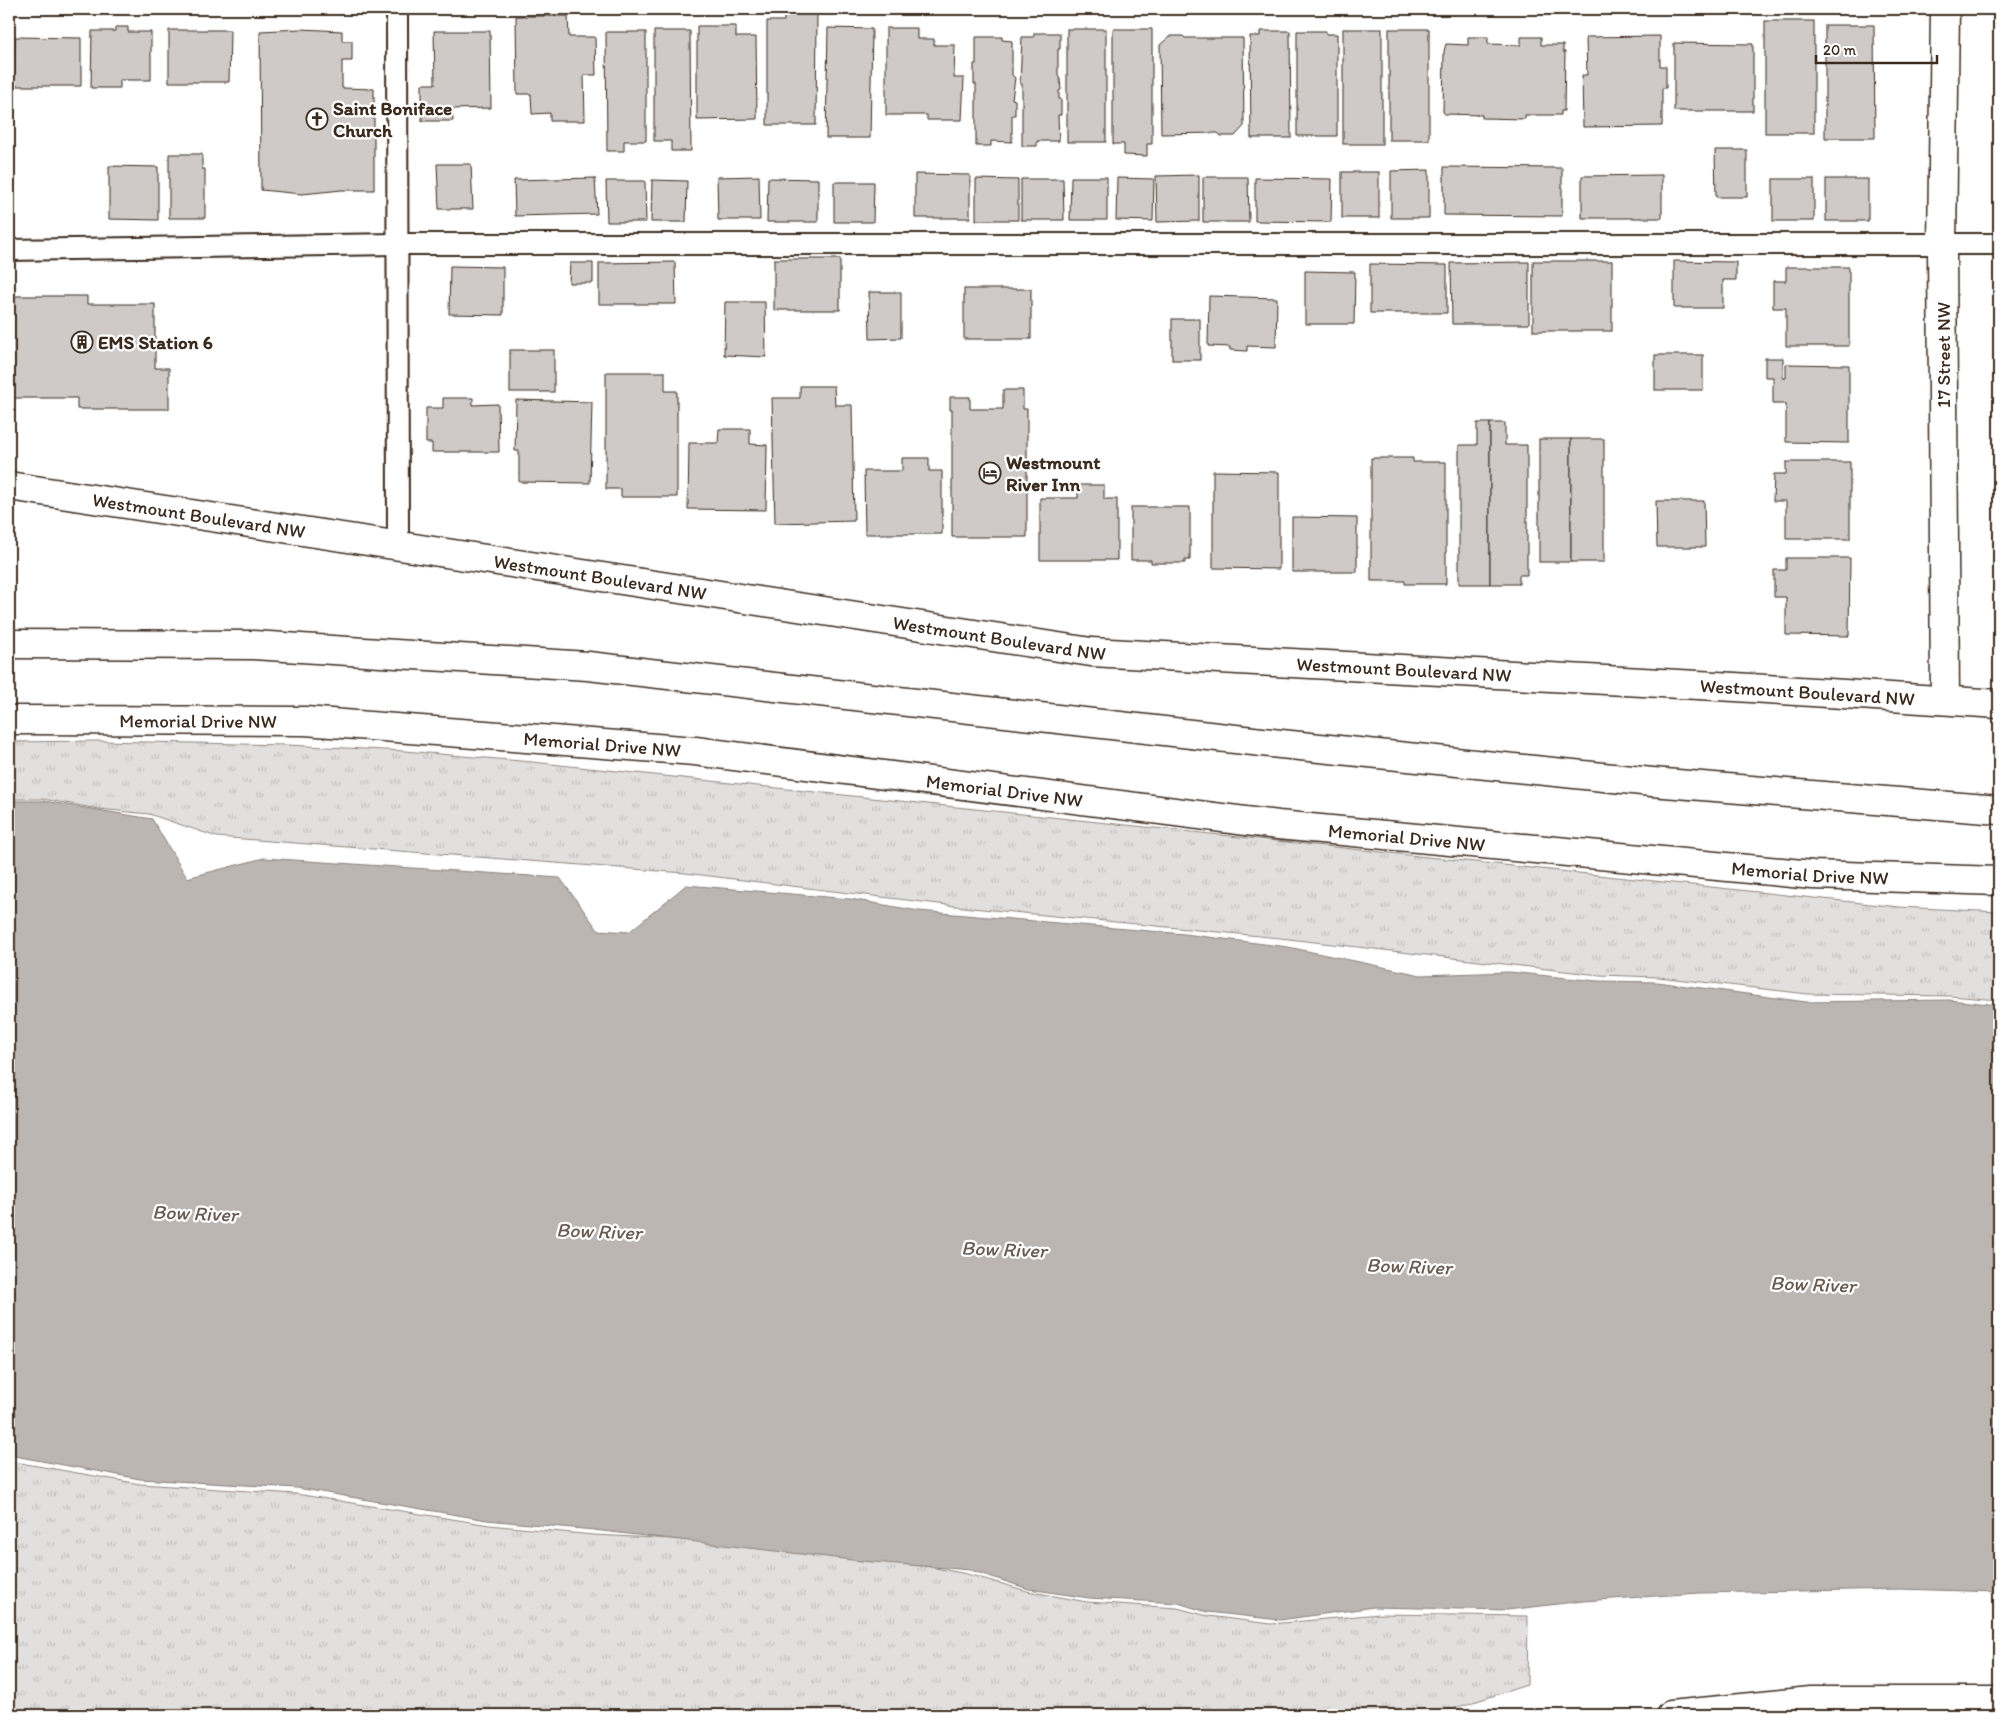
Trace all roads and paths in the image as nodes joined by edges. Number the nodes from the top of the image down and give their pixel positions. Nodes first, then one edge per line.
1 (397, 9) edge
2 (1946, 9) edge
3 (397, 244) junction
4 (1999, 244) edge
5 (1942, 246) junction
6 (9, 250) edge
7 (9, 486) edge
8 (398, 545) junction
9 (15, 642) edge
10 (1945, 700) junction
11 (1999, 704) edge
12 (12, 719) edge
13 (1999, 810) edge
14 (1999, 881) edge
15 (1999, 1701) edge
16 (1671, 1715) edge

1 - 3 lane
2 - 5 main road, 17 Street NW
3 - 5 lane
3 - 6 lane
3 - 8 lane
4 - 5 lane
5 - 10 main road, 17 Street NW
7 - 8 main road, Westmount Boulevard NW
8 - 10 main road, Westmount Boulevard NW
9 - 13 main road
10 - 11 main road, Westmount Boulevard NW
12 - 14 main road, Memorial Drive NW
15 - 16 main road

